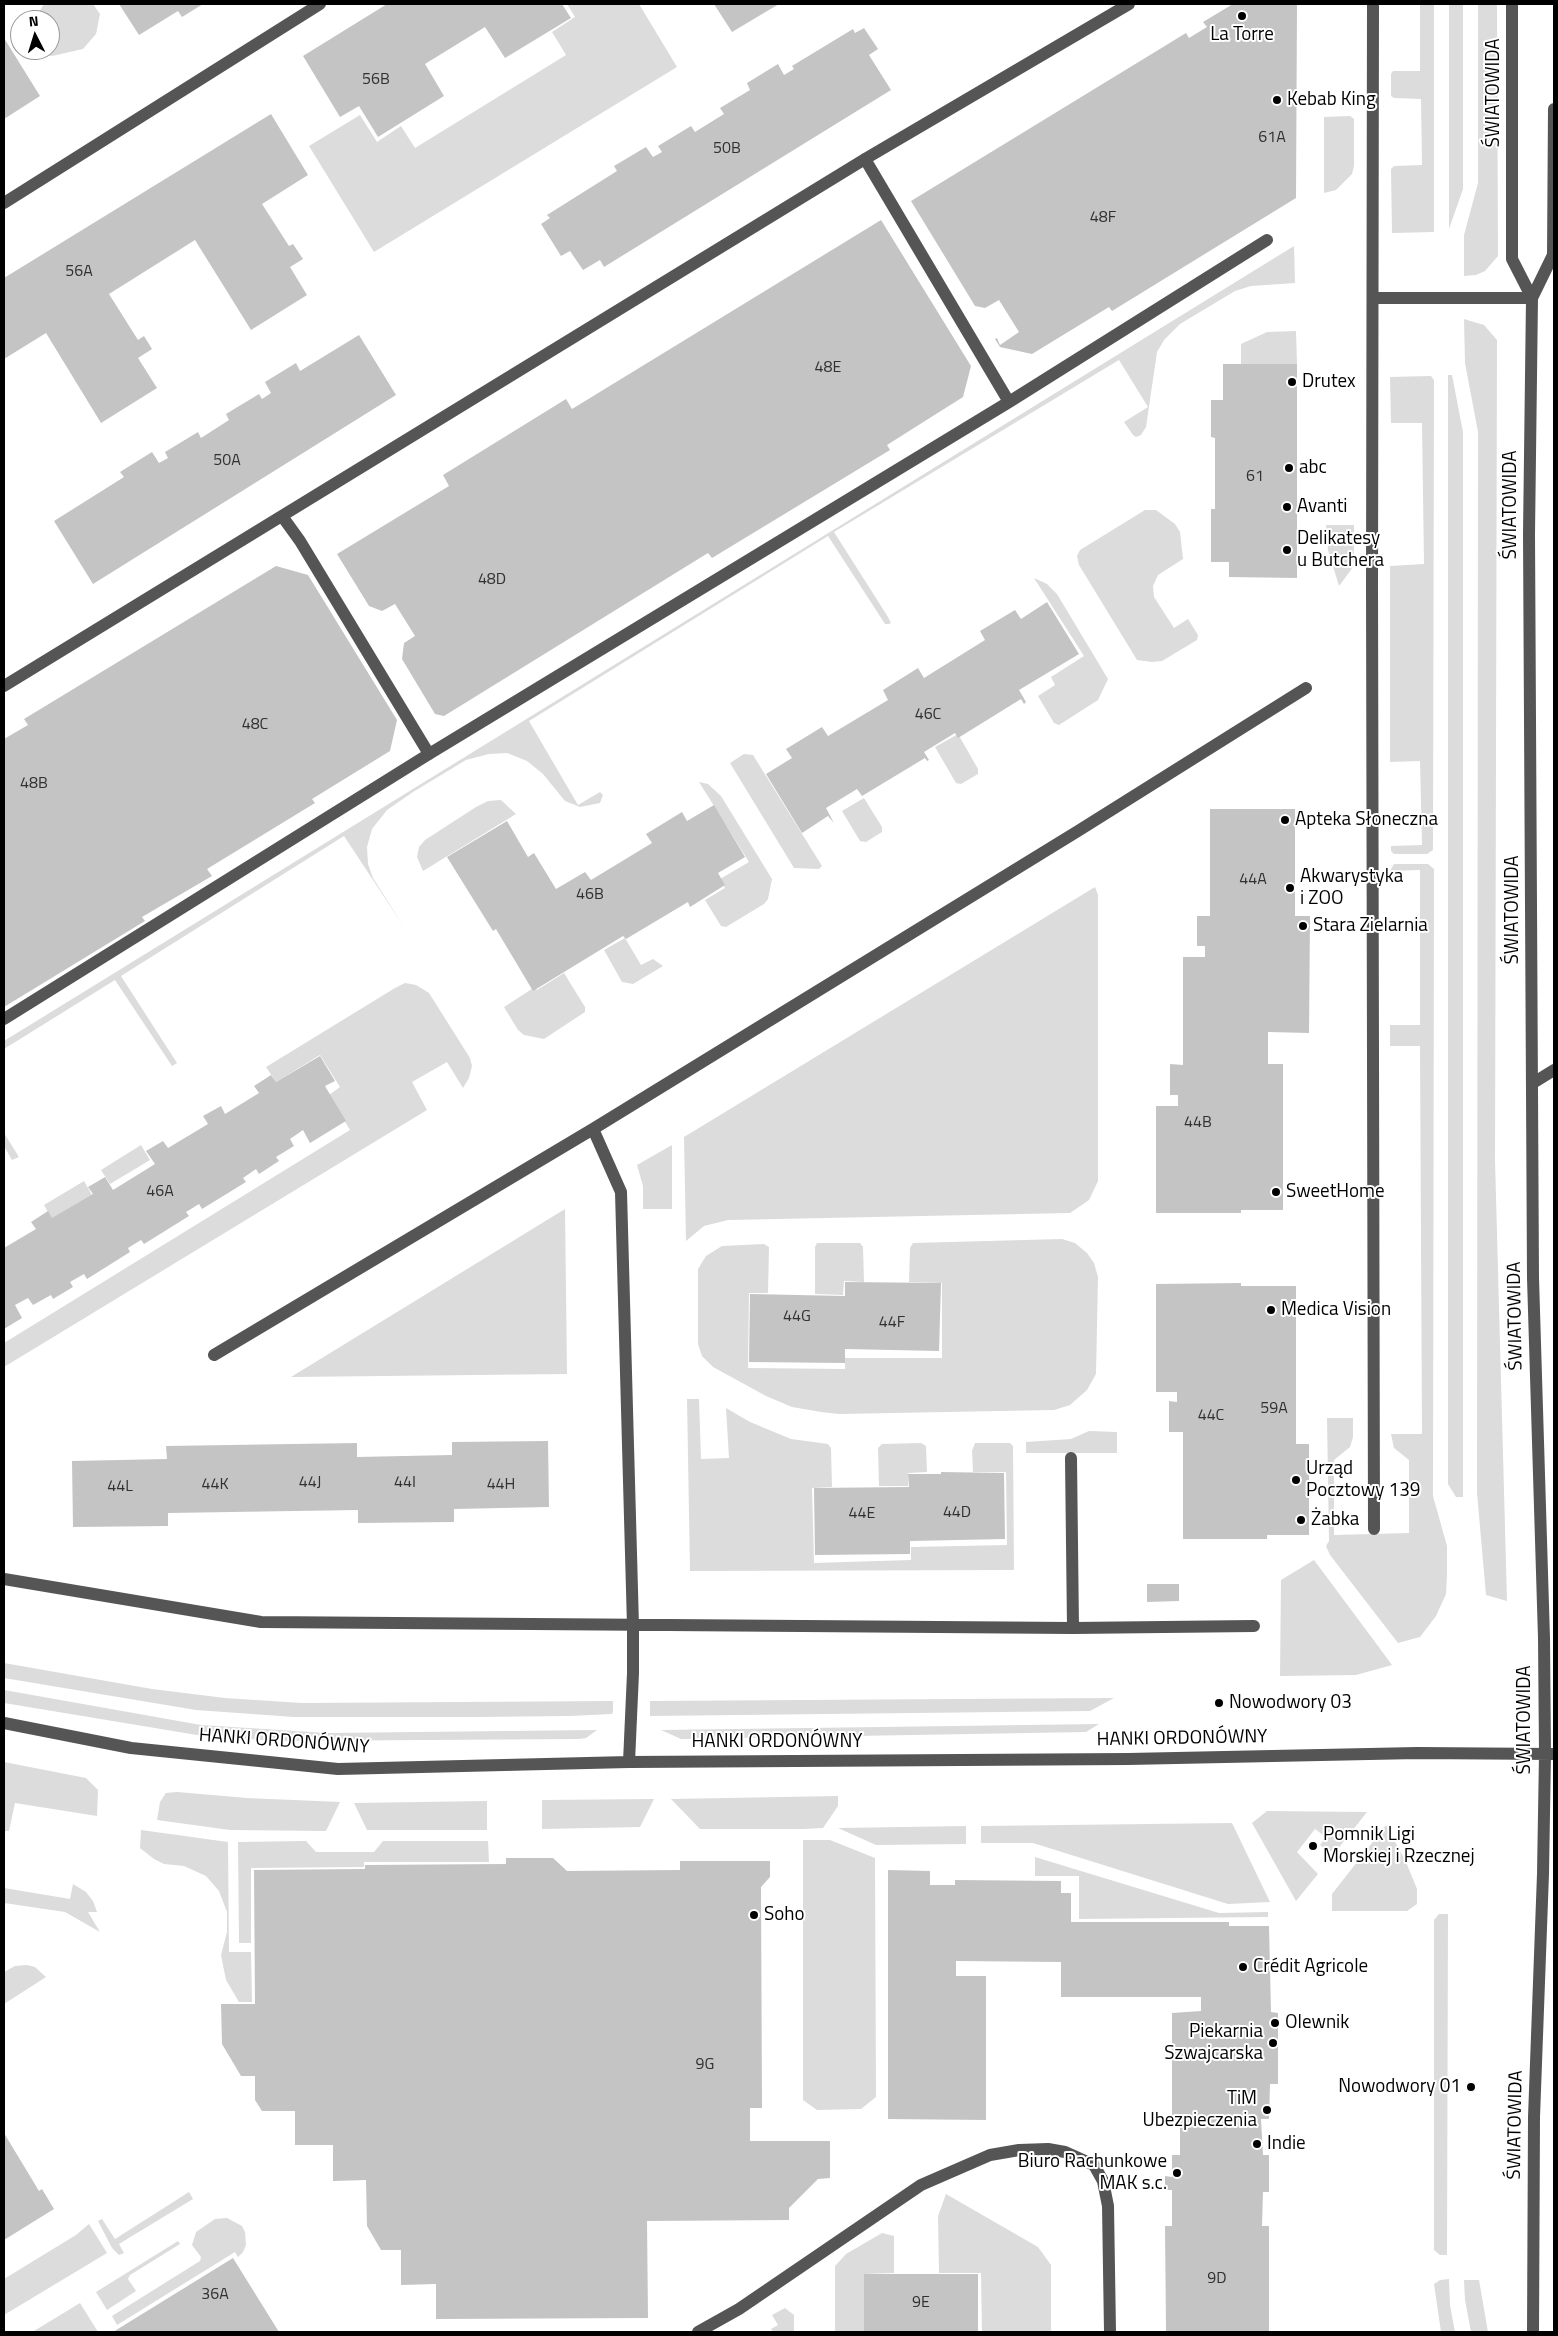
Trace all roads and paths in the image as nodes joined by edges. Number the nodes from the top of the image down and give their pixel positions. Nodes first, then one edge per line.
1 (320, 4) edge
2 (1129, 4) edge
3 (1373, 4) edge
4 (1512, 4) edge
5 (1554, 109) edge
6 (865, 159) junction
7 (4, 203) edge
8 (1267, 240) dead end
9 (1374, 298) junction
10 (1532, 298) junction
11 (1009, 402) junction
12 (282, 516) junction
13 (4, 686) edge
14 (1306, 688) dead end
15 (429, 754) junction
16 (4, 1019) edge
17 (1554, 1070) edge
18 (1533, 1083) junction
19 (593, 1129) junction
20 (214, 1355) dead end
21 (1071, 1458) dead end
22 (1374, 1530) dead end
23 (4, 1579) edge
24 (633, 1626) junction
25 (1254, 1626) dead end
26 (1073, 1628) junction
27 (4, 1724) edge
28 (1549, 1754) edge
29 (629, 1762) junction
30 (698, 2332) edge
31 (1110, 2332) edge
32 (1533, 2332) edge

1 - 7 street
2 - 6 street
3 - 9 street
4 - 10 street, ŚWIATOWIDA
5 - 10 street, ŚWIATOWIDA
6 - 11 street
6 - 12 street
8 - 11 street
9 - 10 street
9 - 22 street
10 - 18 street, ŚWIATOWIDA
11 - 15 street
12 - 13 street
12 - 15 street
14 - 19 street
15 - 16 street
17 - 18 street
18 - 28 street, ŚWIATOWIDA
19 - 20 street
19 - 24 street
21 - 26 street
23 - 24 street
24 - 26 street
24 - 29 street
25 - 26 street
27 - 29 street, HANKI ORDONÓWNY
28 - 29 street, HANKI ORDONÓWNY
28 - 32 street, ŚWIATOWIDA
30 - 31 street

